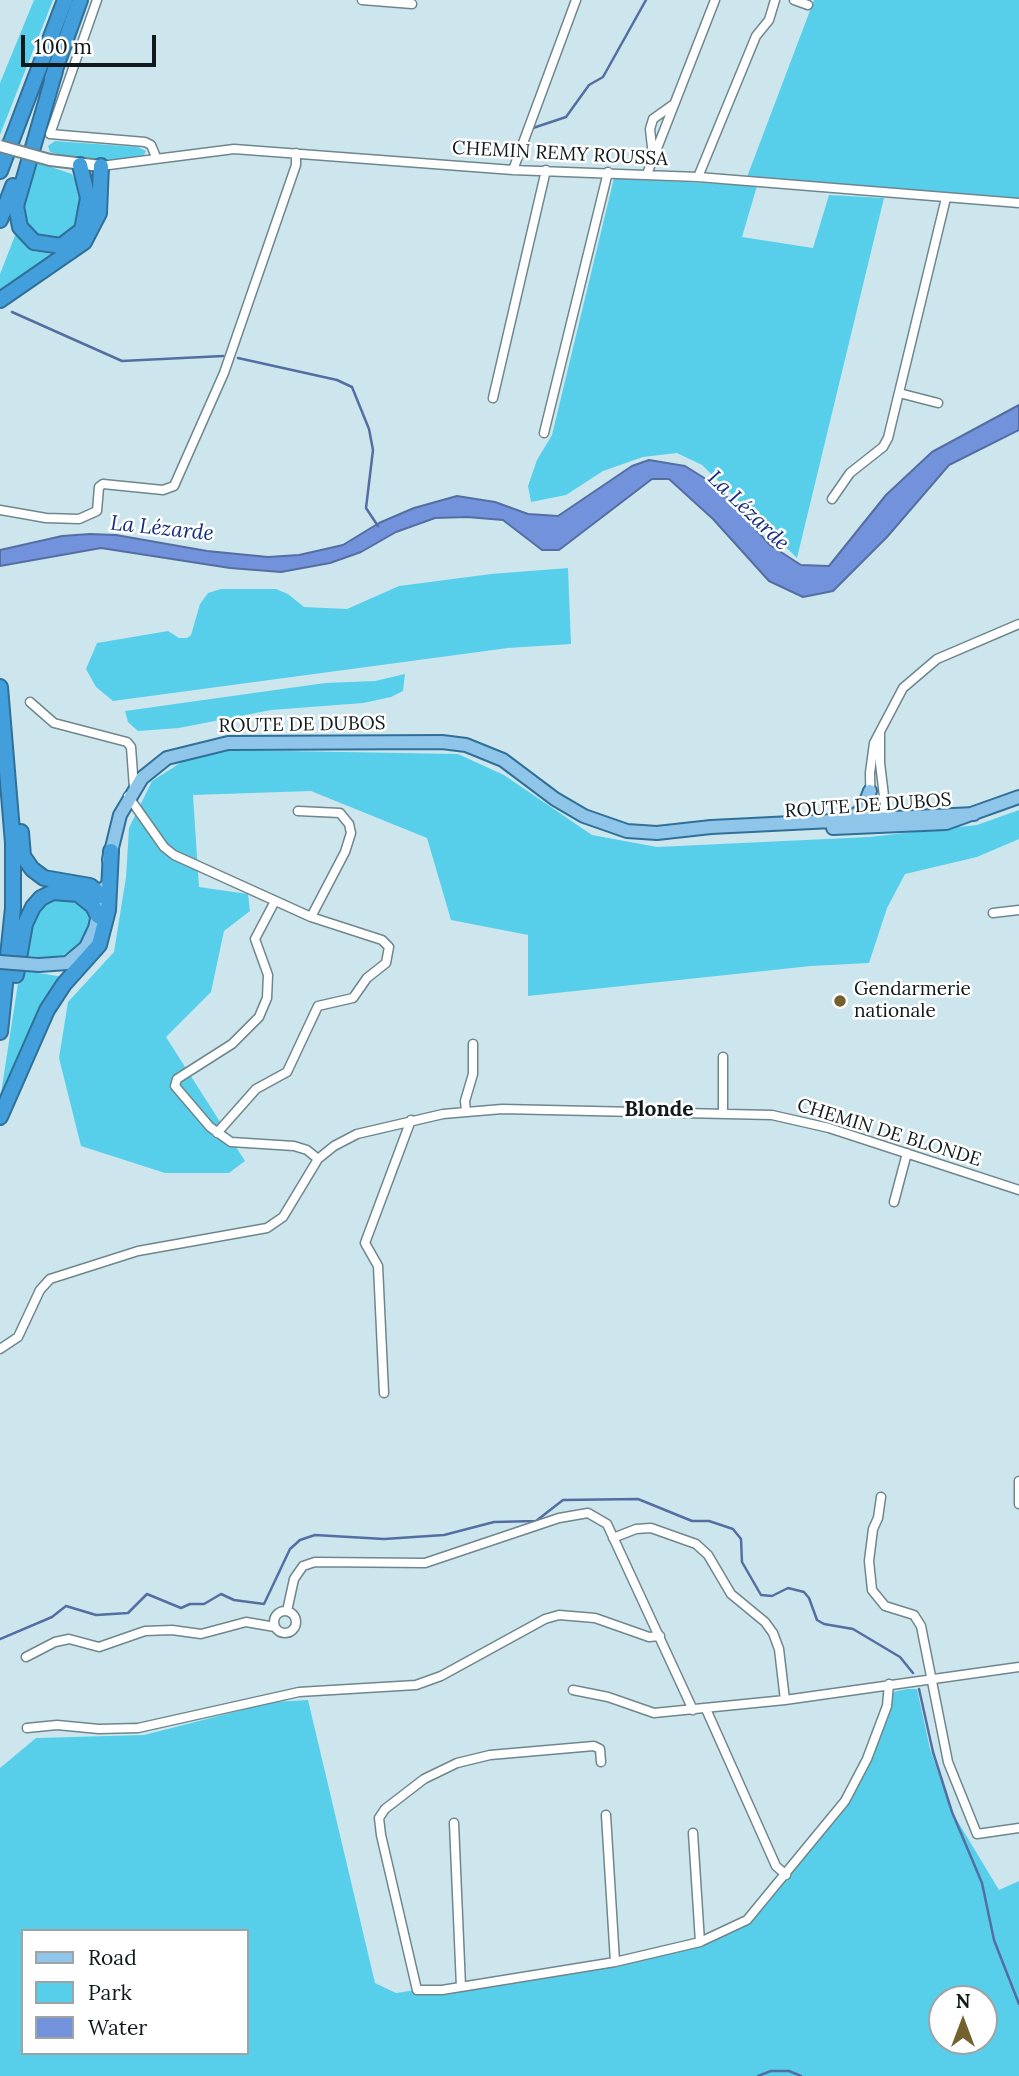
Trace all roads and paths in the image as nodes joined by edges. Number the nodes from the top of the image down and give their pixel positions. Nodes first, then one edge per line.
1 (65, 0) edge
2 (80, 0) edge
3 (97, 0) edge
4 (362, 0) edge
5 (576, 0) edge
6 (715, 0) edge
7 (775, 0) edge
8 (794, 0) edge
9 (412, 4) dead end
10 (808, 5) dead end
11 (42, 59) junction
12 (55, 71) junction
13 (674, 104) junction
14 (0, 148) edge
15 (296, 153) junction
16 (156, 157) junction
17 (653, 158) junction
18 (80, 165) junction
19 (101, 166) junction
20 (513, 170) junction
21 (546, 170) junction
22 (0, 171) edge
23 (608, 172) junction
24 (648, 174) junction
25 (698, 177) junction
26 (946, 198) junction
27 (1019, 203) edge
28 (0, 220) edge
29 (0, 300) edge
30 (899, 393) junction
31 (493, 398) dead end
32 (938, 403) dead end
33 (544, 433) dead end
34 (832, 499) dead end
35 (0, 510) edge
36 (1019, 624) edge
37 (0, 680) edge
38 (0, 687) edge
39 (30, 702) dead end
40 (880, 730) junction
41 (870, 791) junction
42 (131, 792) junction
43 (1019, 797) edge
44 (298, 811) dead end
45 (848, 819) junction
46 (887, 821) junction
47 (871, 822) junction
48 (679, 832) junction
49 (110, 858) junction
50 (85, 885) junction
51 (102, 896) junction
52 (275, 901) junction
53 (1019, 910) edge
54 (993, 913) dead end
55 (98, 916) junction
56 (311, 917) junction
57 (0, 961) edge
58 (0, 1032) edge
59 (473, 1044) dead end
60 (0, 1048) edge
61 (723, 1057) dead end
62 (466, 1111) junction
63 (723, 1112) junction
64 (0, 1117) edge
65 (411, 1120) junction
66 (217, 1133) junction
67 (907, 1153) junction
68 (318, 1159) junction
69 (1019, 1189) edge
70 (894, 1202) dead end
71 (0, 1349) edge
72 (384, 1393) dead end
73 (1019, 1481) edge
74 (881, 1497) dead end
75 (1019, 1504) edge
76 (613, 1538) junction
77 (287, 1611) junction
78 (275, 1627) junction
79 (660, 1636) junction
80 (26, 1657) dead end
81 (1019, 1667) edge
82 (932, 1679) junction
83 (889, 1684) junction
84 (573, 1690) dead end
85 (785, 1700) junction
86 (706, 1709) junction
87 (693, 1710) junction
88 (27, 1728) dead end
89 (601, 1762) dead end
90 (606, 1815) dead end
91 (454, 1823) dead end
92 (1019, 1828) edge
93 (693, 1833) dead end
94 (786, 1875) junction
95 (700, 1942) junction
96 (615, 1962) junction
97 (461, 1987) junction

1 - 11 highway
2 - 12 highway
3 - 16 street
4 - 9 street
5 - 20 street
6 - 13 street
7 - 25 street
8 - 10 street
11 - 14 highway
11 - 22 highway
12 - 18 highway
12 - 28 highway
13 - 17 street
13 - 17 street
14 - 18 main road, bridge
15 - 16 street, CHEMIN REMY ROUSSA
15 - 20 street, CHEMIN REMY ROUSSA
15 - 35 street
16 - 19 street, CHEMIN REMY ROUSSA
17 - 24 street
18 - 19 main road
19 - 29 highway
20 - 21 street, CHEMIN REMY ROUSSA
21 - 23 street, CHEMIN REMY ROUSSA
21 - 31 street
23 - 24 street, CHEMIN REMY ROUSSA
23 - 33 street
24 - 25 street, CHEMIN REMY ROUSSA
25 - 26 street, CHEMIN REMY ROUSSA
26 - 27 street, CHEMIN REMY ROUSSA
26 - 30 street
30 - 32 street
30 - 34 street
36 - 40 street
37 - 50 highway
38 - 58 highway
39 - 42 street
40 - 41 street
40 - 46 street
41 - 45 main road
41 - 47 street
42 - 48 main road, ROUTE DE DUBOS
42 - 49 main road, ROUTE DE DUBOS
42 - 52 street
43 - 46 main road, ROUTE DE DUBOS
44 - 56 street
45 - 47 main road, ROUTE DE DUBOS
45 - 48 main road, ROUTE DE DUBOS
46 - 47 main road, ROUTE DE DUBOS
47 - 48 main road, ROUTE DE DUBOS
49 - 50 highway
49 - 51 main road, ROUTE DE DUBOS
49 - 64 highway
50 - 51 highway
51 - 55 main road, ROUTE DE DUBOS
52 - 56 street
52 - 66 street
53 - 54 street
55 - 57 main road, ROUTE DE DUBOS, bridge
55 - 60 highway
56 - 66 street
59 - 62 street
61 - 63 street
62 - 63 street, CHEMIN DE BLONDE
62 - 65 street, CHEMIN DE BLONDE
63 - 67 street, CHEMIN DE BLONDE
65 - 68 street, CHEMIN DE BLONDE
65 - 72 street
66 - 68 street
67 - 69 street, CHEMIN DE BLONDE
67 - 70 street
68 - 71 street, CHEMIN DE BLONDE
73 - 75 street
74 - 82 street
76 - 77 street
76 - 79 street
76 - 85 street
77 - 78 street
77 - 78 street
78 - 80 street
79 - 87 street
79 - 88 street
81 - 82 street
82 - 83 street
82 - 92 street
83 - 85 street
83 - 94 street
84 - 87 street
85 - 86 street
86 - 87 street
86 - 94 street
89 - 97 street
90 - 96 street
91 - 97 street
93 - 95 street
94 - 95 street
95 - 96 street
96 - 97 street

